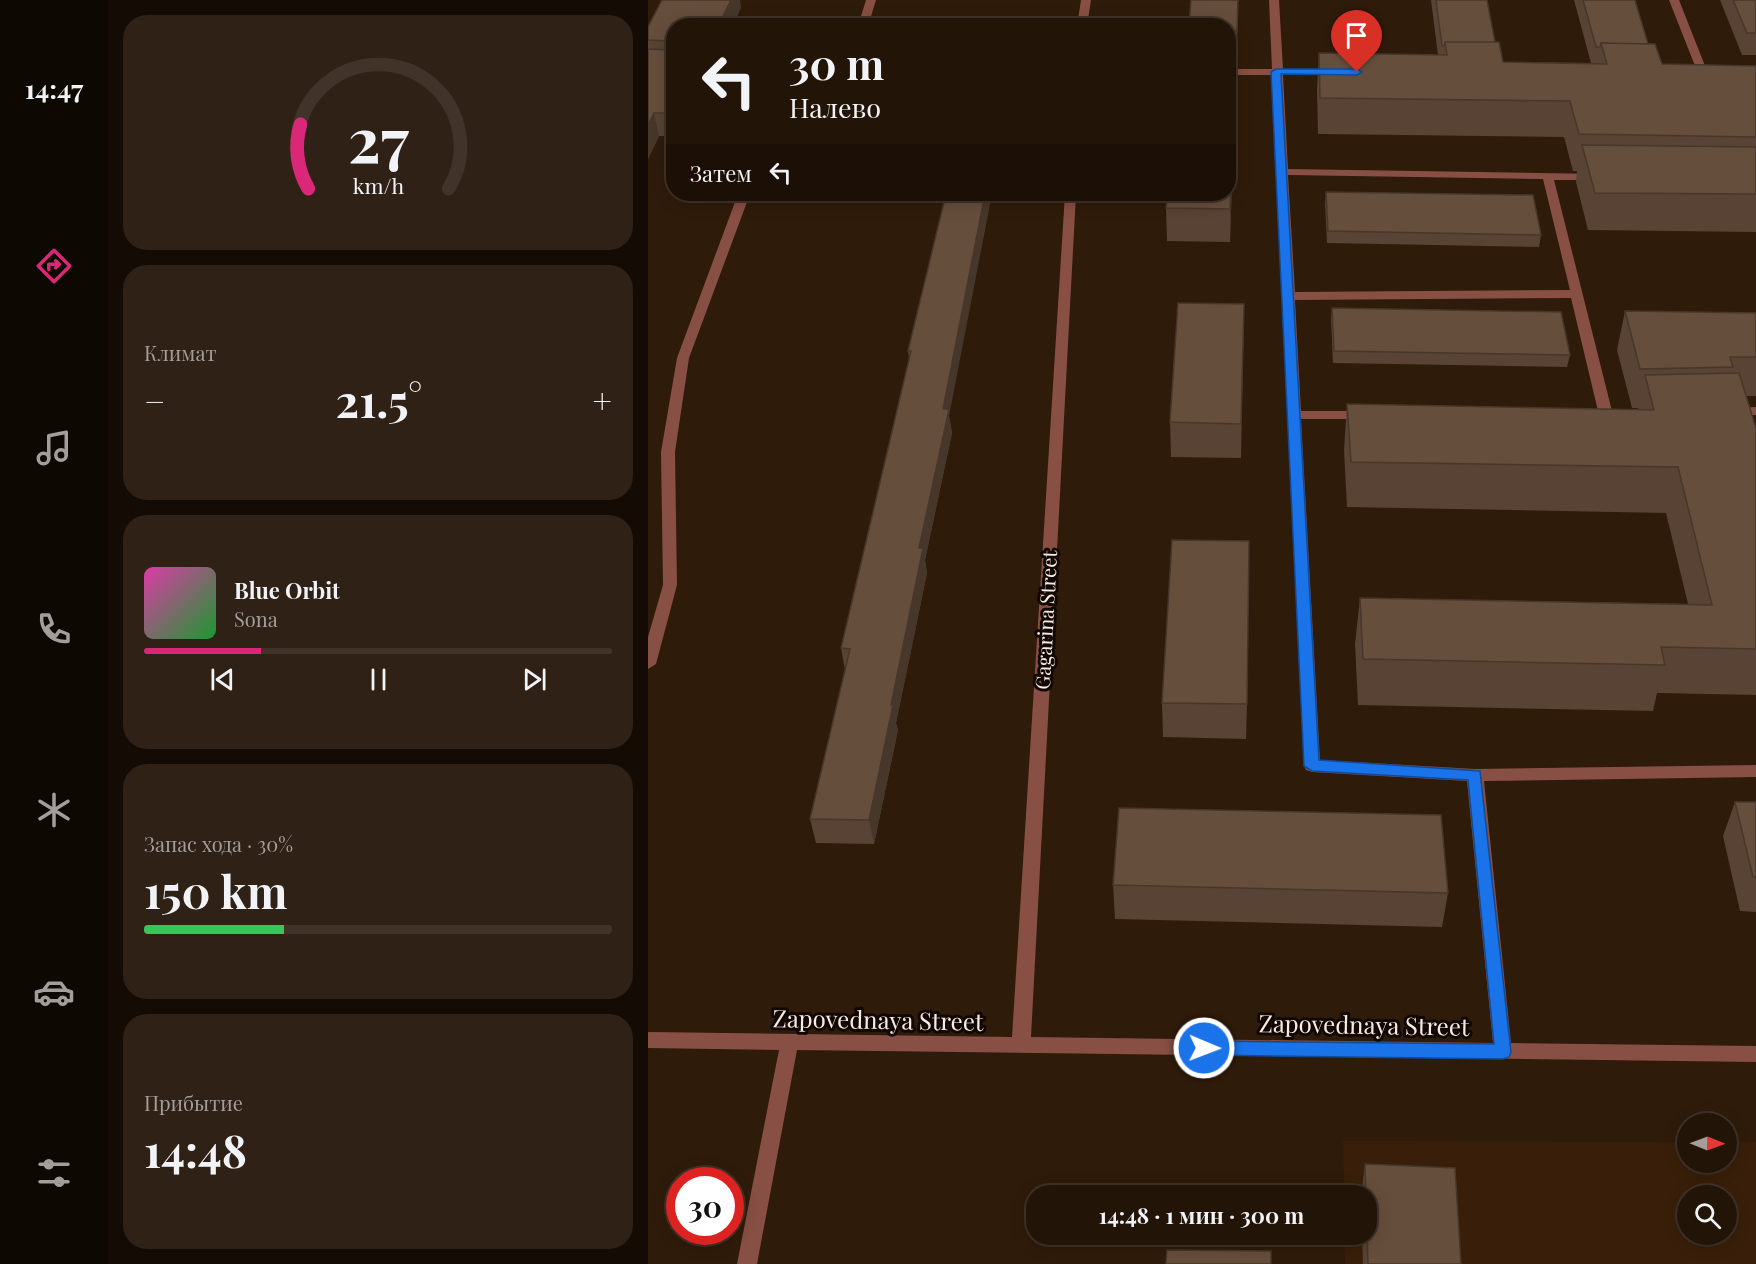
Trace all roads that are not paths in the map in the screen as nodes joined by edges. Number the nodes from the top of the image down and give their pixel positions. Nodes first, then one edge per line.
1 (871, 0) edge
2 (1086, 0) edge
3 (1275, 0) edge
4 (1674, 0) edge
5 (865, 18) edge
6 (1083, 18) edge
7 (1236, 72) edge
8 (1276, 72) junction
9 (1346, 72) edge
10 (1704, 76) edge
11 (1281, 172) junction
12 (1548, 177) junction
13 (1605, 177) edge
14 (741, 201) edge
15 (1070, 201) edge
16 (1576, 294) junction
17 (1288, 296) junction
18 (1756, 411) edge
19 (1721, 412) edge
20 (1606, 414) edge
21 (1294, 415) junction
22 (1378, 415) edge
23 (648, 664) edge
24 (1756, 771) edge
25 (1475, 775) junction
26 (648, 1040) edge
27 (789, 1044) junction
28 (1021, 1046) junction
29 (1503, 1052) junction
30 (1756, 1054) edge
31 (747, 1264) edge

1 - 5 street
2 - 6 street
3 - 8 street
4 - 10 street
7 - 8 street
8 - 9 street
8 - 11 street
11 - 12 street
11 - 17 street
12 - 13 street
12 - 16 street
14 - 23 street
15 - 28 street, Gagarina Street
16 - 17 street
16 - 20 street
17 - 21 street
18 - 19 street
21 - 22 street
21 - 25 street
24 - 25 street
25 - 29 street
26 - 27 street, Zapovednaya Street
27 - 28 street, Zapovednaya Street
27 - 31 street
28 - 29 street, Zapovednaya Street
29 - 30 street, Zapovednaya Street

